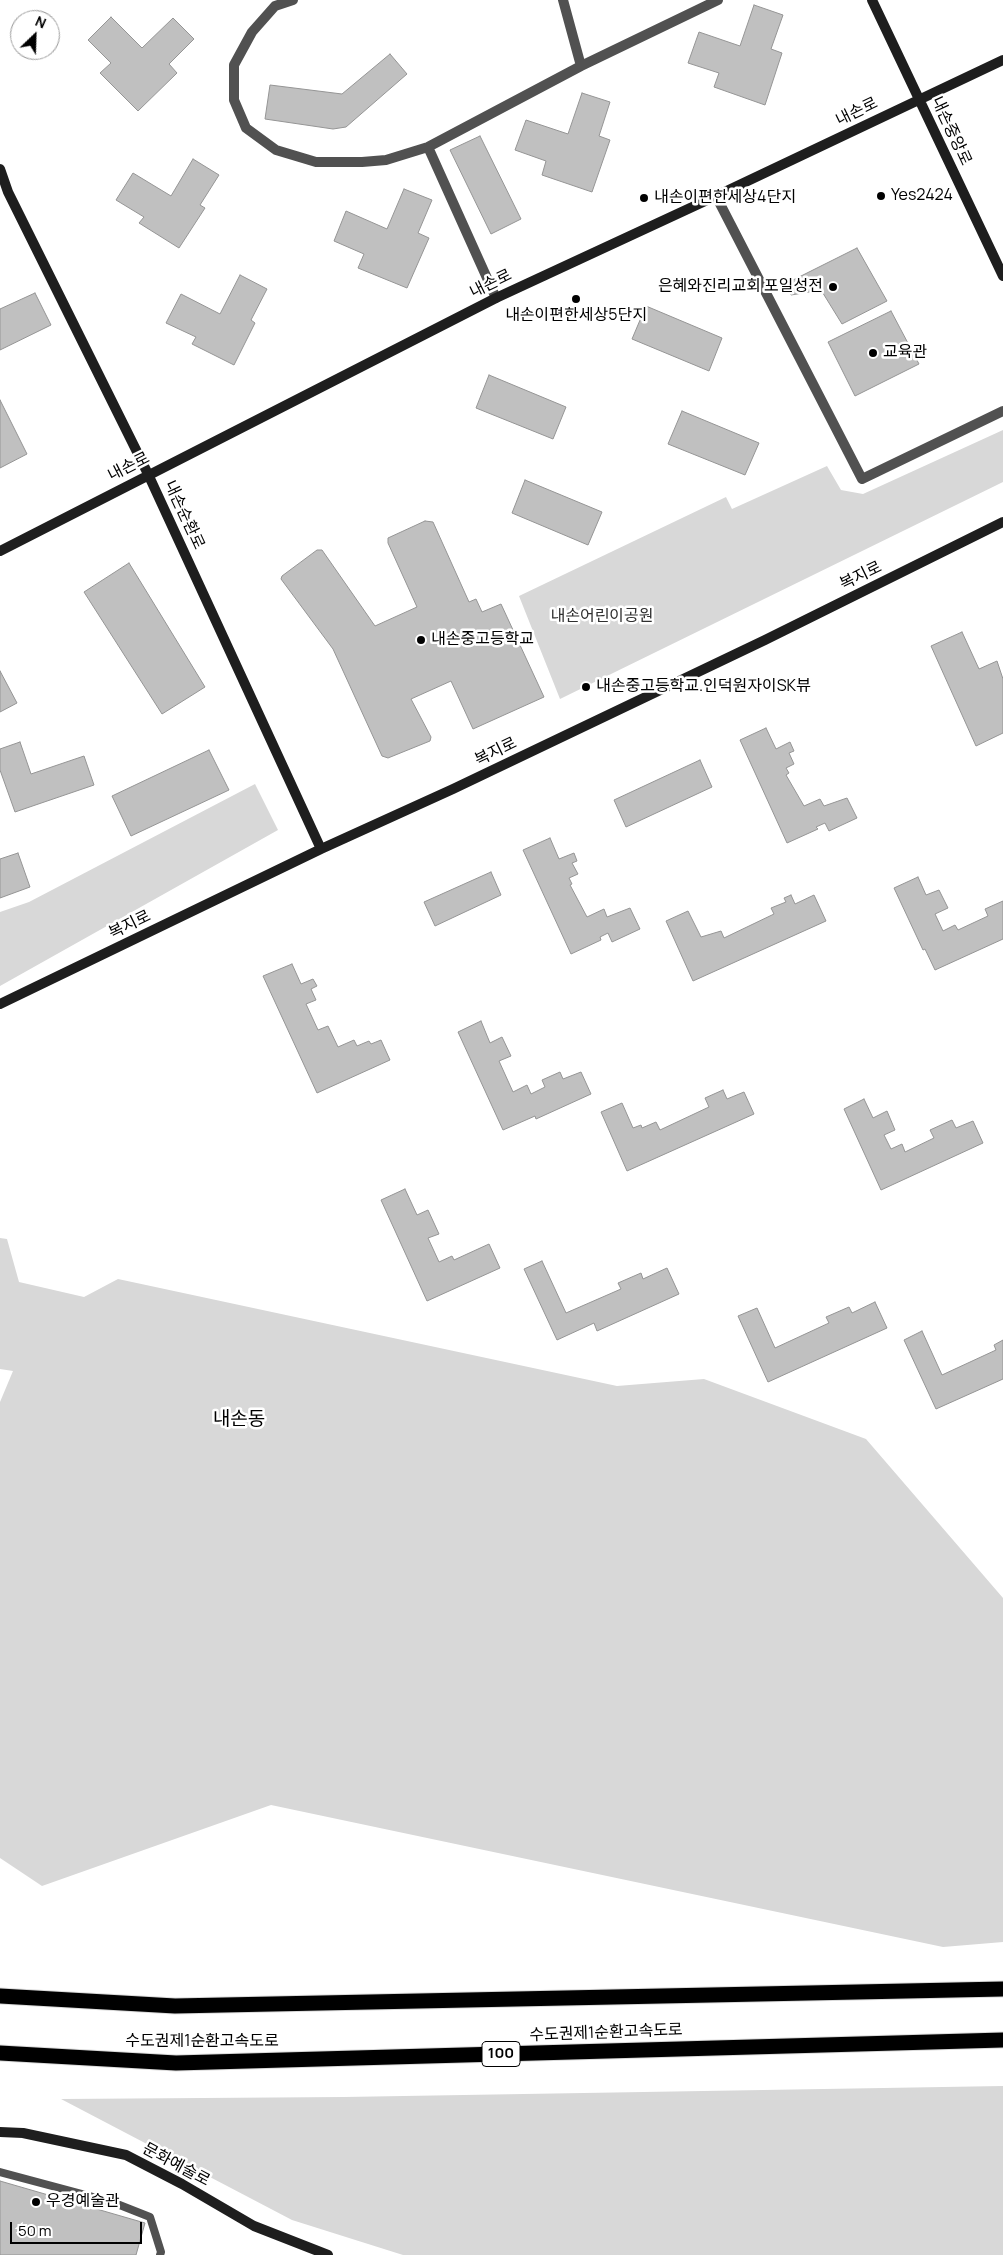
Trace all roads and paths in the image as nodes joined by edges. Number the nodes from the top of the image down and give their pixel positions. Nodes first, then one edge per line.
1 (293, 0) edge
2 (563, 0) edge
3 (718, 0) edge
4 (872, 0) edge
5 (1003, 60) edge
6 (581, 66) junction
7 (919, 99) junction
8 (428, 147) junction
9 (0, 170) edge
10 (4, 192) edge
11 (716, 196) junction
12 (1003, 276) edge
13 (496, 298) junction
14 (1003, 411) edge
15 (148, 474) junction
16 (1003, 522) edge
17 (0, 551) edge
18 (321, 849) junction
19 (0, 1004) edge
20 (1003, 1989) edge
21 (0, 1996) edge
22 (1003, 2040) edge
23 (0, 2053) edge
24 (0, 2132) edge
25 (0, 2172) edge
26 (163, 2254) edge
27 (328, 2255) edge

1 - 8 street
2 - 6 street
3 - 6 street
4 - 7 street, 내손중앙로
5 - 7 street, 내손로
6 - 8 street
7 - 11 street, 내손로
7 - 12 street, 내손중앙로
8 - 13 street
9 - 10 street, 내손순환로
10 - 15 street, 내손순환로
11 - 13 street, 내손로
11 - 14 street
13 - 15 street, 내손로
15 - 17 street, 내손로
15 - 18 street, 내손순환로
16 - 18 street, 복지로
18 - 19 street, 복지로
20 - 21 highway
22 - 23 highway, 수도권제1순환고속도로 / 100
24 - 27 street, 문화예술로
25 - 26 lane

